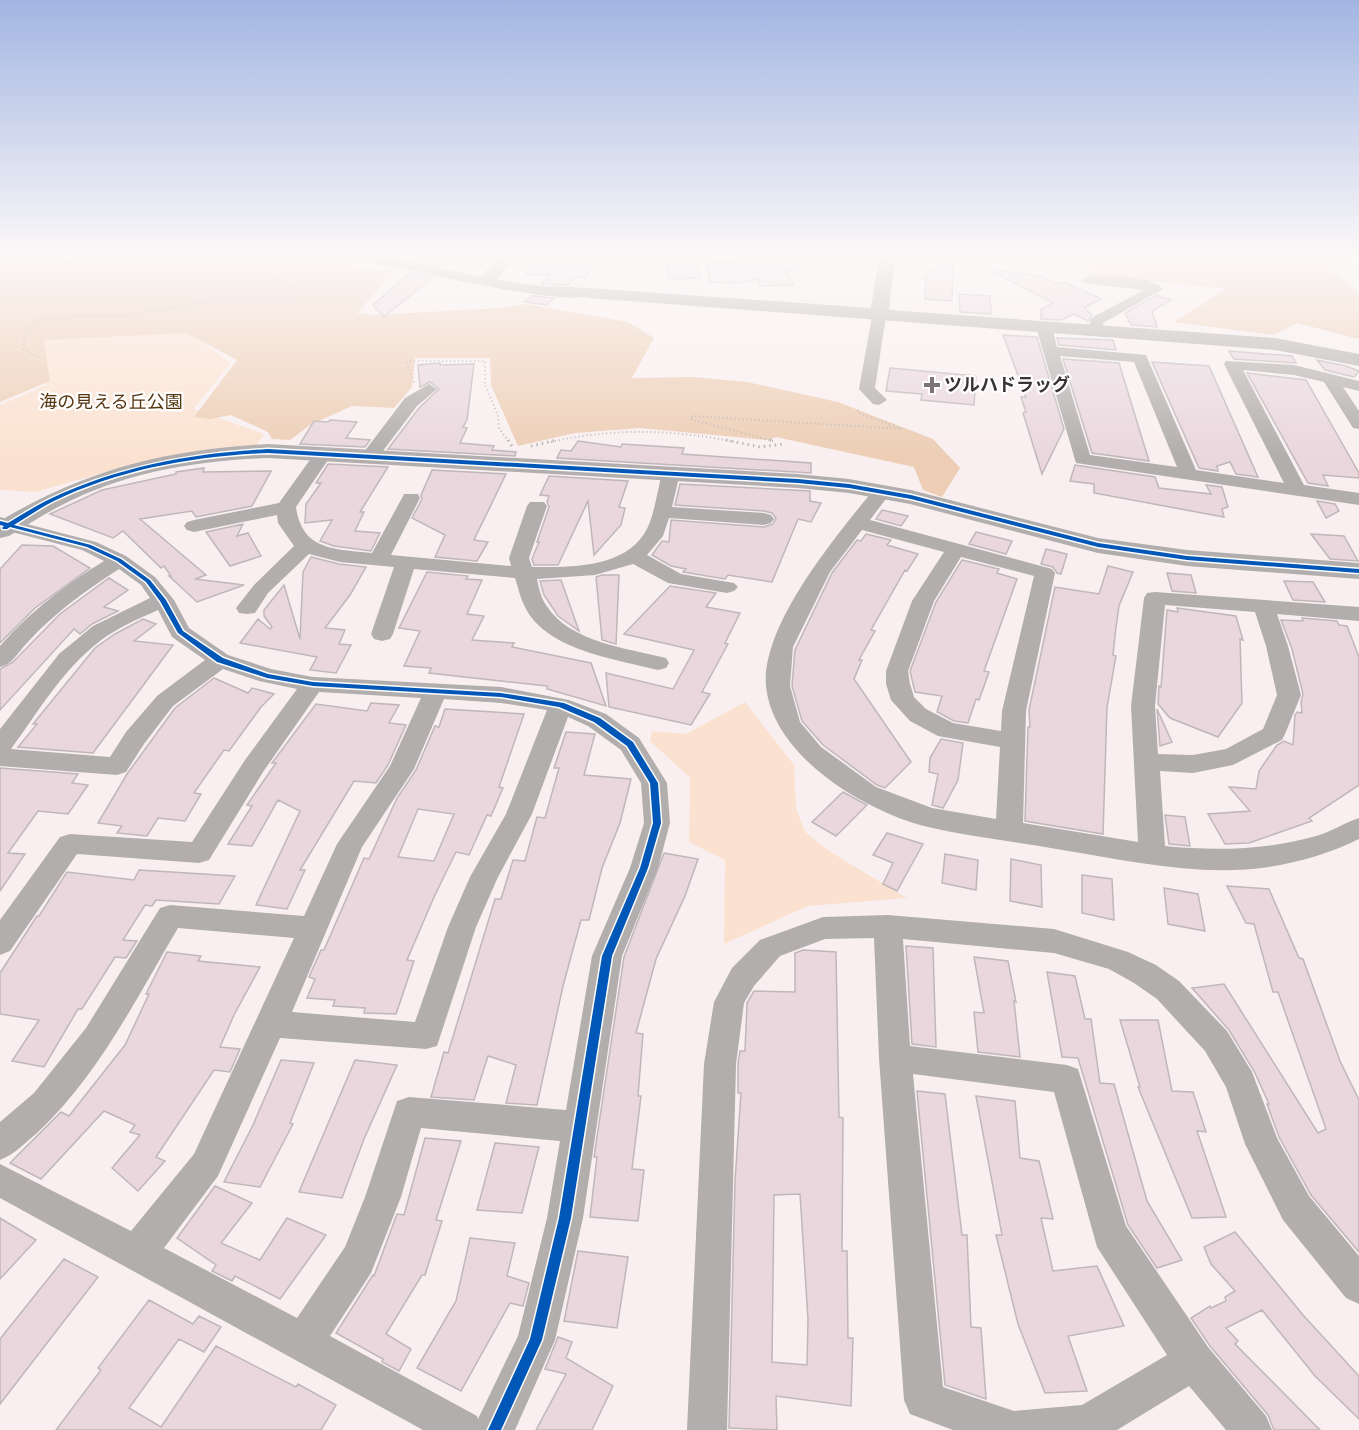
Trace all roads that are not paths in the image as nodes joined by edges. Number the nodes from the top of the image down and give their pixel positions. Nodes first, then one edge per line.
1 (878, 323) edge
2 (980, 323) edge
3 (1096, 323) edge
4 (1044, 327) junction
5 (1096, 330) junction
6 (1053, 351) junction
7 (1359, 360) edge
8 (1329, 378) junction
9 (1359, 386) edge
10 (422, 394) road end
11 (879, 400) dead end
12 (1359, 424) edge
13 (323, 454) junction
14 (369, 456) junction
15 (671, 473) junction
16 (1189, 475) junction
17 (1298, 491) junction
18 (882, 492) junction
19 (411, 498) dead end
20 (1359, 499) edge
21 (537, 506) dead end
22 (286, 507) junction
23 (660, 512) junction
24 (764, 519) dead end
25 (859, 524) junction
26 (194, 526) dead end
27 (3, 527) edge
28 (305, 546) junction
29 (955, 550) junction
30 (635, 556) junction
31 (378, 559) junction
32 (119, 560) junction
33 (406, 562) junction
34 (1359, 571) edge
35 (525, 573) junction
36 (728, 587) dead end
37 (163, 600) junction
38 (247, 608) dead end
39 (1264, 608) junction
40 (1359, 614) edge
41 (382, 634) dead end
42 (0, 660) edge
43 (220, 660) junction
44 (658, 663) dead end
45 (313, 684) junction
46 (436, 691) junction
47 (561, 705) junction
48 (1012, 741) junction
49 (0, 746) edge
50 (0, 757) edge
51 (1145, 762) junction
52 (1359, 828) edge
53 (1009, 831) junction
54 (1152, 855) junction
55 (888, 926) junction
56 (312, 928) junction
57 (0, 943) edge
58 (271, 1024) junction
59 (895, 1058) junction
60 (579, 1127) junction
61 (0, 1144) edge
62 (0, 1180) edge
63 (137, 1253) junction
64 (1359, 1285) edge
65 (303, 1341) junction
66 (1194, 1361) junction
67 (463, 1430) edge
68 (494, 1430) edge
69 (707, 1430) edge
70 (1010, 1430) edge
71 (1017, 1430) edge
72 (1252, 1430) edge

1 - 11 street
2 - 4 street
3 - 5 street
4 - 5 street
4 - 6 street
5 - 7 street
6 - 16 street
6 - 16 street
8 - 9 street
8 - 12 street
8 - 17 street
10 - 14 street
13 - 14 street
13 - 22 street
13 - 27 street
14 - 15 street
15 - 18 street
15 - 23 street
16 - 17 street
17 - 20 street
18 - 25 street
18 - 34 street
19 - 31 street
21 - 35 street
22 - 26 street
22 - 28 street
23 - 24 street
23 - 30 street
25 - 29 street
25 - 53 street
27 - 32 street
28 - 31 street
28 - 38 street
29 - 48 street
29 - 48 street
30 - 35 street
30 - 36 street
31 - 33 street
32 - 37 street
32 - 42 street
33 - 35 street
33 - 41 street
35 - 44 street
37 - 43 street
37 - 49 street
39 - 40 street
39 - 51 street
39 - 51 street
43 - 45 street
43 - 50 street
45 - 46 street
45 - 57 street
46 - 47 street
46 - 56 street
47 - 58 street
47 - 60 street
48 - 53 street
51 - 54 street
52 - 54 street
53 - 54 street
55 - 59 street
55 - 64 street
55 - 69 street
56 - 58 street
56 - 61 street
58 - 63 street
59 - 66 street
59 - 70 street
60 - 65 street
60 - 68 street
62 - 63 street
63 - 65 street
65 - 67 street
66 - 71 street
66 - 72 street

